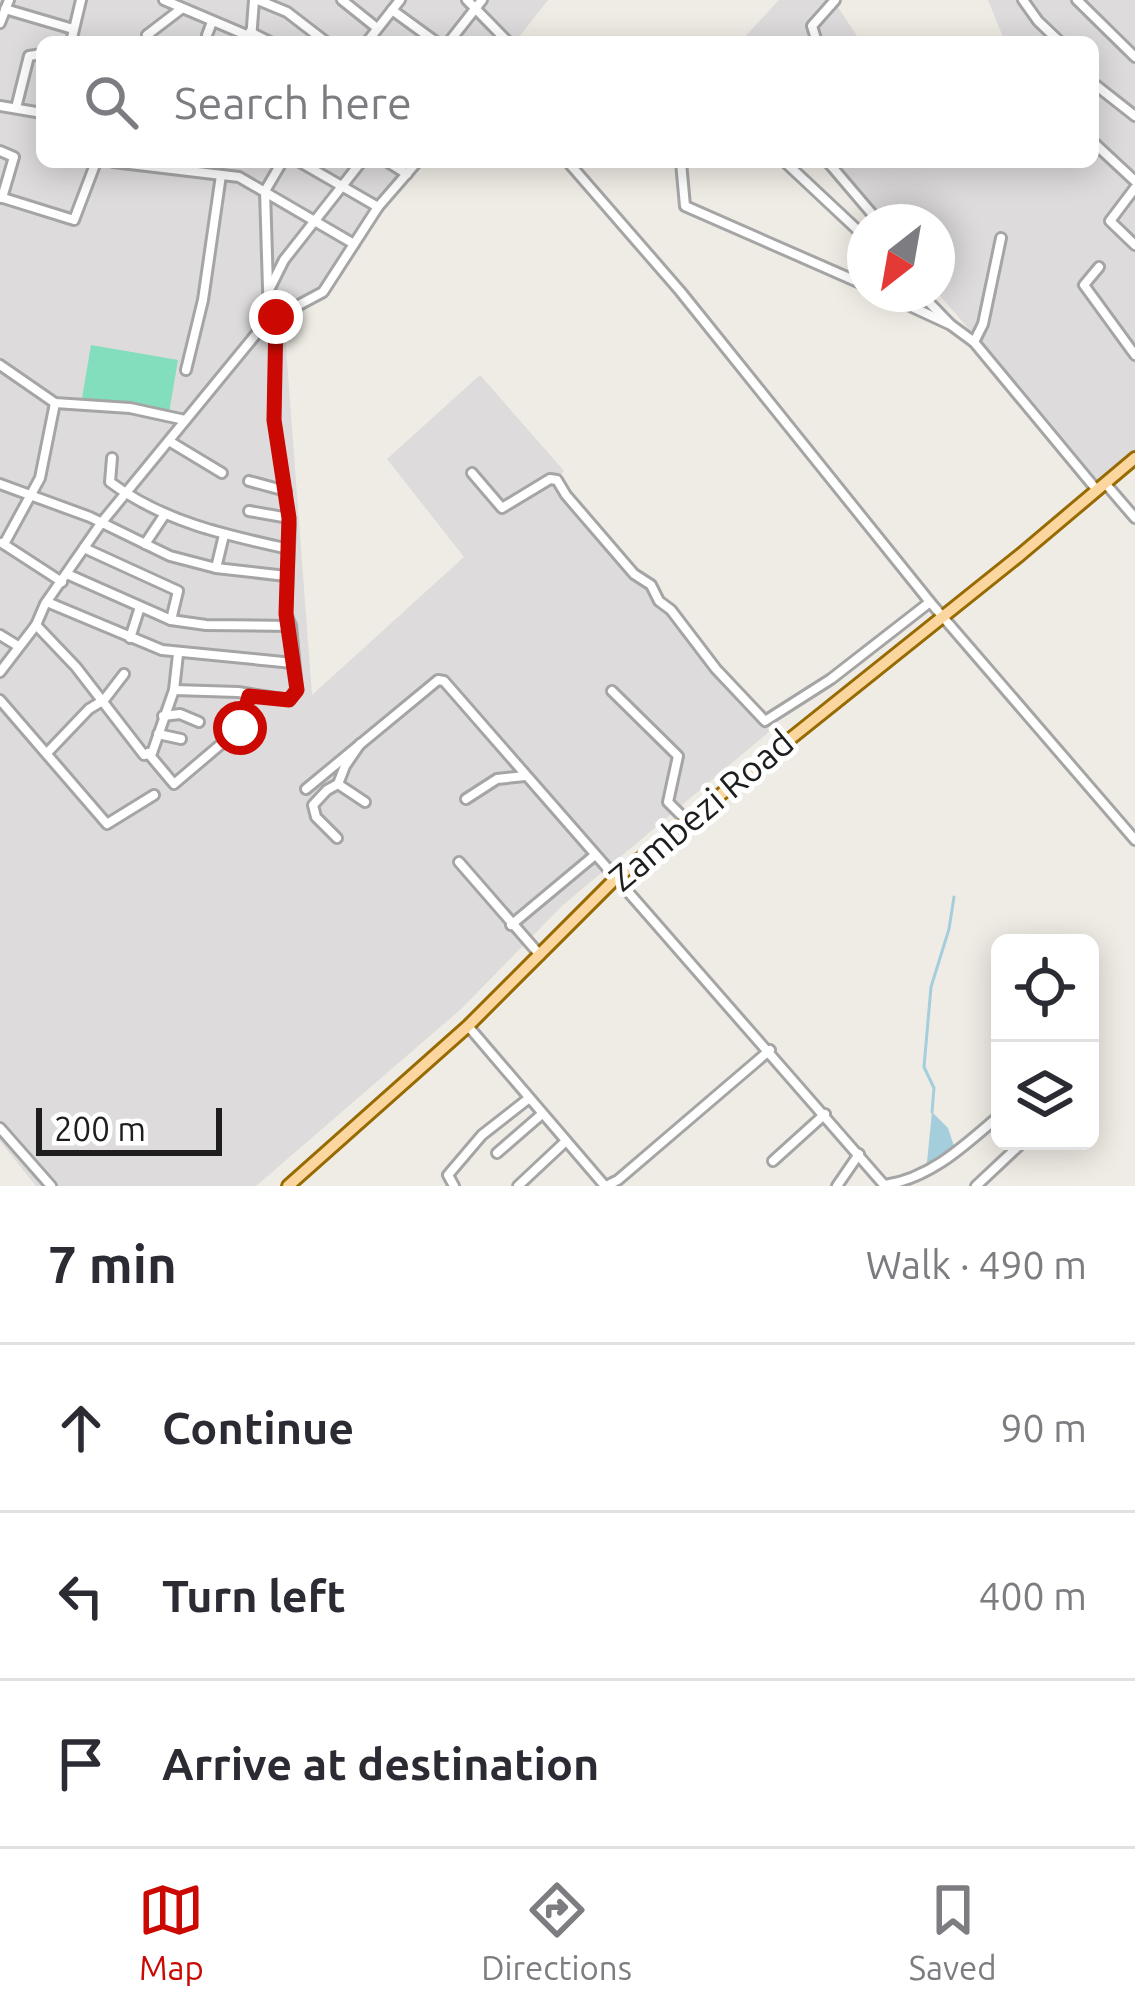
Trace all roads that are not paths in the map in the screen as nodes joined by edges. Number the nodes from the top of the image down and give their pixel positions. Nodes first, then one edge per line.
1 (81, 0) edge
2 (164, 0) edge
3 (256, 0) edge
4 (342, 0) edge
5 (400, 0) edge
6 (835, 0) edge
7 (1023, 0) edge
8 (1077, 0) edge
9 (475, 2) edge
10 (7, 4) edge
11 (181, 9) junction
12 (392, 10) junction
13 (212, 22) junction
14 (0, 23) edge
15 (377, 28) junction
16 (73, 29) junction
17 (147, 35) dead end
18 (207, 35) dead end
19 (72, 36) edge
20 (248, 36) edge
21 (251, 36) edge
22 (318, 36) edge
23 (371, 36) edge
24 (428, 36) edge
25 (453, 36) edge
26 (503, 36) edge
27 (815, 36) edge
28 (1053, 36) edge
29 (36, 55) edge
30 (1135, 56) edge
31 (1099, 88) edge
32 (0, 106) edge
33 (16, 108) junction
34 (36, 112) edge
35 (1135, 116) edge
36 (1099, 148) edge
37 (0, 152) edge
38 (94, 168) edge
39 (159, 168) edge
40 (279, 168) edge
41 (311, 168) edge
42 (356, 168) edge
43 (397, 168) edge
44 (412, 168) edge
45 (573, 168) edge
46 (682, 168) edge
47 (791, 168) edge
48 (833, 168) edge
49 (407, 175) junction
50 (221, 176) junction
51 (1135, 185) edge
52 (343, 186) junction
53 (266, 191) junction
54 (1, 198) edge
55 (863, 204) edge
56 (378, 207) junction
57 (847, 219) edge
58 (315, 222) junction
59 (1001, 238) dead end
60 (354, 244) junction
61 (1135, 245) edge
62 (1100, 267) dead end
63 (847, 277) edge
64 (269, 290) junction
65 (923, 312) edge
66 (938, 312) edge
67 (273, 319) junction
68 (951, 325) junction
69 (974, 342) junction
70 (1135, 355) edge
71 (0, 365) edge
72 (186, 370) dead end
73 (55, 403) junction
74 (185, 420) junction
75 (169, 441) junction
76 (112, 458) dead end
77 (1135, 458) edge
78 (472, 472) dead end
79 (222, 473) dead end
80 (249, 481) dead end
81 (0, 484) edge
82 (1100, 486) junction
83 (286, 491) junction
84 (126, 492) junction
85 (32, 496) junction
86 (249, 511) dead end
87 (165, 514) junction
88 (289, 518) junction
89 (1135, 518) edge
90 (102, 522) junction
91 (224, 536) junction
92 (2, 543) edge
93 (145, 544) junction
94 (84, 548) junction
95 (289, 549) junction
96 (216, 568) junction
97 (286, 576) junction
98 (64, 578) junction
99 (47, 602) junction
100 (930, 602) junction
101 (140, 607) junction
102 (942, 615) junction
103 (171, 620) junction
104 (36, 625) junction
105 (291, 626) junction
106 (0, 635) edge
107 (130, 638) junction
108 (18, 646) junction
109 (178, 654) junction
110 (294, 663) junction
111 (0, 672) edge
112 (124, 674) dead end
113 (174, 690) junction
114 (612, 691) dead end
115 (249, 696) junction
116 (0, 700) edge
117 (104, 700) junction
118 (163, 716) junction
119 (199, 722) dead end
120 (158, 734) junction
121 (182, 740) dead end
122 (361, 743) junction
123 (147, 752) junction
124 (47, 753) junction
125 (526, 776) junction
126 (338, 784) junction
127 (306, 790) dead end
128 (154, 795) dead end
129 (466, 799) dead end
130 (365, 802) dead end
131 (685, 819) junction
132 (337, 838) dead end
133 (1135, 840) edge
134 (595, 855) junction
135 (459, 862) dead end
136 (615, 880) junction
137 (511, 925) junction
138 (540, 955) junction
139 (468, 1026) junction
140 (770, 1050) junction
141 (528, 1099) junction
142 (542, 1114) junction
143 (825, 1114) junction
144 (991, 1122) edge
145 (0, 1128) edge
146 (566, 1141) junction
147 (1014, 1150) edge
148 (497, 1153) dead end
149 (860, 1154) junction
150 (773, 1160) dead end
151 (51, 1186) edge
152 (288, 1186) edge
153 (454, 1186) edge
154 (518, 1186) edge
155 (606, 1186) edge
156 (837, 1186) edge
157 (885, 1186) edge
158 (976, 1186) edge

1 - 16 street
2 - 11 street
3 - 21 street
3 - 22 street
4 - 15 street
5 - 12 street
6 - 27 street
7 - 28 street
8 - 30 street
9 - 25 street
9 - 26 street
10 - 14 street
10 - 16 street
11 - 13 street
11 - 17 street
12 - 15 street
12 - 24 street
13 - 18 street
13 - 20 street
15 - 23 street
16 - 19 street
29 - 33 street
31 - 35 street
32 - 33 street
33 - 34 street
36 - 51 street
37 - 54 street
38 - 54 street
39 - 50 street
40 - 53 street
41 - 52 street
42 - 52 street
43 - 49 street
44 - 49 street
45 - 100 street
46 - 63 street
47 - 57 street
48 - 55 street
49 - 56 street
50 - 53 street
50 - 72 street
51 - 61 street
52 - 56 street
52 - 58 street
53 - 58 street
53 - 64 street
56 - 60 street
58 - 60 street
58 - 64 street
59 - 69 street
60 - 67 street
62 - 70 street
64 - 67 street
65 - 68 street
66 - 68 street
67 - 74 street
67 - 83 street
68 - 69 street
69 - 82 street
71 - 73 street
73 - 74 street
73 - 85 street
74 - 75 street
75 - 79 street
75 - 84 street
76 - 84 street
77 - 82 main road, Zambezi Road
78 - 100 street
80 - 83 street
81 - 85 street
82 - 89 street
82 - 102 main road, Zambezi Road
83 - 88 street
84 - 87 street
84 - 90 street
85 - 90 street
85 - 92 street
86 - 88 street
87 - 91 street
87 - 93 street
88 - 95 street
90 - 93 street
90 - 94 street
91 - 95 street
91 - 96 street
92 - 98 street
93 - 96 street
94 - 98 street
94 - 103 street
95 - 97 street
96 - 97 street
97 - 105 street
98 - 99 street
98 - 101 street
99 - 104 street
99 - 107 street
100 - 102 street
101 - 103 street
101 - 107 street
102 - 131 main road, Zambezi Road
102 - 133 street
103 - 105 street
104 - 108 street
104 - 117 street
105 - 110 street
106 - 108 street
107 - 109 street
108 - 111 street
109 - 110 street
109 - 113 street
110 - 115 street
112 - 117 street
113 - 115 street
113 - 118 street
114 - 131 street
115 - 123 street
116 - 124 street
117 - 123 street
117 - 124 street
118 - 119 street
118 - 120 street
120 - 121 street
120 - 123 street
122 - 125 street
122 - 126 street
122 - 127 street
124 - 128 street
125 - 129 street
125 - 134 street
126 - 130 street
126 - 132 street
131 - 136 main road, Zambezi Road
134 - 136 street
134 - 137 street
135 - 137 street
136 - 138 main road, Zambezi Road
136 - 140 street
137 - 138 street
138 - 139 main road, Zambezi Road
139 - 141 street
139 - 152 main road, Zambezi Road
140 - 143 street
140 - 155 street
141 - 142 street
141 - 153 street
142 - 146 street
142 - 148 street
143 - 149 street
143 - 150 street
144 - 157 street
145 - 151 street
146 - 154 street
146 - 155 street
147 - 158 street
149 - 156 street
149 - 157 street

